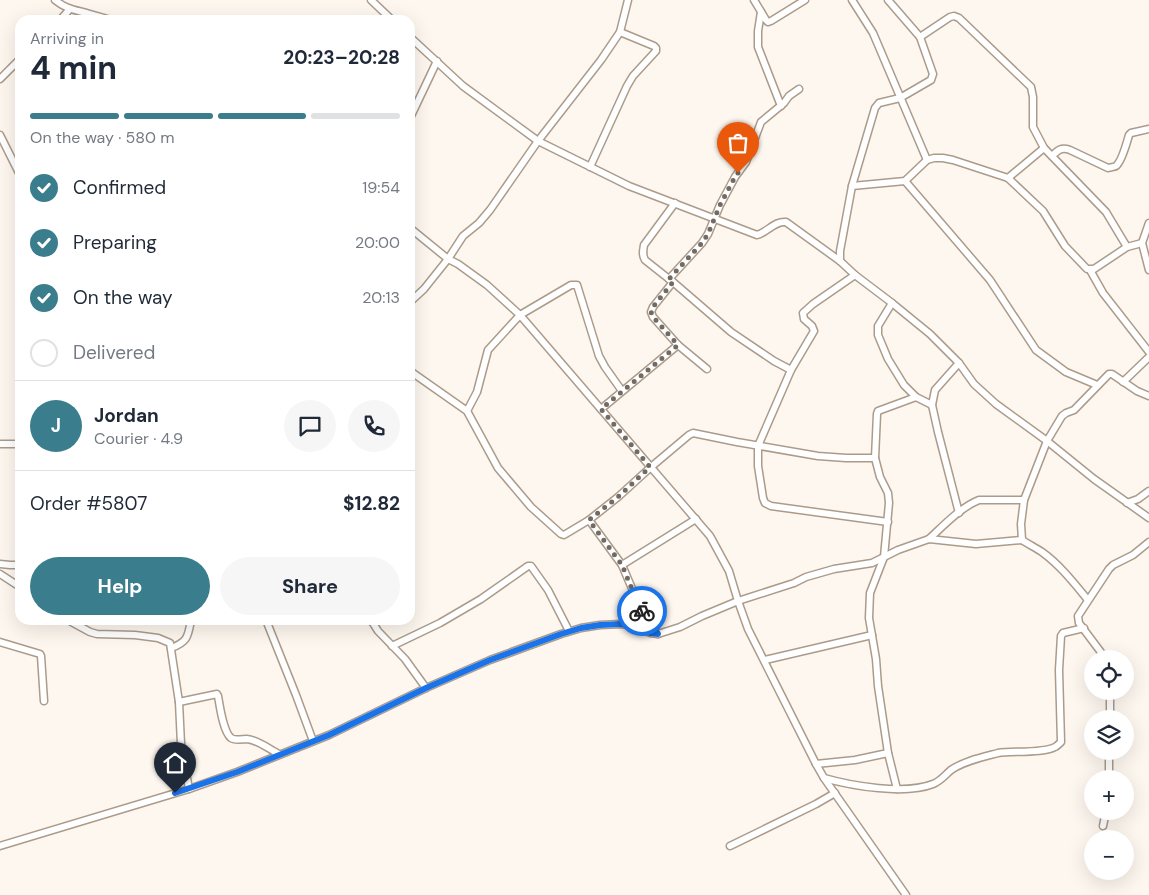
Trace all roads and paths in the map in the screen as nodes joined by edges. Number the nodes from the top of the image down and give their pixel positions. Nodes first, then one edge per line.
1 (55, 0) edge
2 (371, 0) edge
3 (628, 0) edge
4 (754, 0) edge
5 (805, 0) edge
6 (852, 0) edge
7 (888, 0) edge
8 (70, 9) junction
9 (761, 12) junction
10 (65, 15) edge
11 (94, 15) edge
12 (387, 15) edge
13 (620, 32) junction
14 (920, 37) junction
15 (415, 41) edge
16 (436, 61) junction
17 (15, 63) edge
18 (0, 79) edge
19 (799, 89) dead end
20 (900, 98) junction
21 (781, 106) junction
22 (415, 107) edge
23 (1149, 129) edge
24 (1138, 132) junction
25 (0, 135) edge
26 (1149, 135) edge
27 (538, 141) junction
28 (1044, 148) junction
29 (1052, 156) junction
30 (927, 160) junction
31 (15, 165) edge
32 (590, 167) junction
33 (1008, 178) junction
34 (905, 181) junction
35 (852, 186) junction
36 (674, 203) junction
37 (715, 220) junction
38 (1149, 223) edge
39 (415, 232) edge
40 (1142, 243) junction
41 (1127, 247) junction
42 (448, 259) junction
43 (840, 261) junction
44 (1090, 270) junction
45 (1149, 270) edge
46 (855, 275) junction
47 (671, 280) junction
48 (415, 297) edge
49 (892, 303) junction
50 (520, 315) junction
51 (678, 345) junction
52 (1149, 352) edge
53 (1149, 357) edge
54 (959, 363) junction
55 (707, 369) dead end
56 (791, 370) junction
57 (415, 375) edge
58 (1123, 382) junction
59 (1097, 385) junction
60 (622, 391) junction
61 (1149, 396) edge
62 (916, 397) junction
63 (932, 405) junction
64 (601, 409) junction
65 (467, 411) junction
66 (1047, 441) junction
67 (0, 444) edge
68 (15, 444) edge
69 (758, 446) junction
70 (875, 458) junction
71 (650, 467) junction
72 (1149, 491) edge
73 (1024, 500) junction
74 (1128, 503) junction
75 (959, 513) junction
76 (1149, 518) edge
77 (696, 519) junction
78 (589, 520) junction
79 (888, 522) junction
80 (929, 539) junction
81 (1022, 540) junction
82 (1149, 542) edge
83 (884, 557) junction
84 (0, 564) edge
85 (622, 565) junction
86 (15, 566) edge
87 (1, 577) edge
88 (15, 584) edge
89 (1088, 600) junction
90 (738, 602) junction
91 (77, 625) edge
92 (190, 625) edge
93 (268, 625) edge
94 (374, 625) edge
95 (1084, 628) junction
96 (569, 631) junction
97 (658, 634) junction
98 (872, 635) junction
99 (0, 642) edge
100 (392, 646) junction
101 (171, 648) junction
102 (1099, 650) edge
103 (765, 660) junction
104 (426, 688) junction
105 (44, 701) dead end
106 (179, 702) junction
107 (312, 741) junction
108 (888, 753) junction
109 (279, 754) junction
110 (816, 764) junction
111 (824, 778) junction
112 (189, 788) junction
113 (897, 789) junction
114 (835, 793) junction
115 (1104, 820) edge
116 (1103, 826) dead end
117 (0, 846) edge
118 (730, 846) dead end
119 (906, 895) edge

1 - 8 street
2 - 12 street
3 - 13 street
4 - 9 street
5 - 9 street
6 - 20 street
7 - 14 street
8 - 10 street
8 - 11 street
9 - 21 street
13 - 27 street
13 - 32 street
14 - 20 street
14 - 28 street
15 - 16 street
16 - 22 street
16 - 27 street
17 - 18 street
19 - 21 street
20 - 30 street
20 - 35 street
21 - 37 street
23 - 24 street
24 - 26 street
24 - 29 street
25 - 31 street
27 - 32 street
27 - 42 street
28 - 29 street
28 - 33 street
29 - 41 street
30 - 33 street
30 - 34 street
32 - 36 street
33 - 44 street
34 - 35 street
34 - 59 street
35 - 43 street
36 - 37 street
36 - 47 street
37 - 43 street
37 - 47 street
38 - 40 street
39 - 42 street
40 - 41 street
40 - 45 street
41 - 44 street
42 - 48 street
42 - 50 street
43 - 46 street
44 - 52 street
46 - 49 street
46 - 56 street
47 - 51 street
47 - 56 street
49 - 54 street
49 - 62 street
50 - 60 street
50 - 64 street
50 - 65 street
51 - 55 street
51 - 60 street
53 - 58 street
54 - 63 street
54 - 66 street
56 - 69 street
57 - 65 street
58 - 59 street
58 - 61 street
59 - 66 street
60 - 64 street
62 - 63 street
62 - 70 street
63 - 75 street
64 - 71 street
65 - 78 street
66 - 73 street
66 - 74 street
67 - 68 street
69 - 70 street
69 - 71 street
69 - 79 street
70 - 79 street
71 - 77 street
71 - 78 street
72 - 74 street
73 - 75 street
73 - 81 street
74 - 76 street
75 - 80 street
77 - 85 street
77 - 90 street
78 - 85 street
79 - 83 street
80 - 81 street
80 - 83 street
81 - 89 street
82 - 89 street
83 - 90 street
83 - 98 street
84 - 86 street
85 - 97 street
87 - 88 street
89 - 95 street
90 - 97 street
90 - 103 street
91 - 101 street
92 - 101 street
93 - 107 street
94 - 100 street
95 - 102 street
95 - 113 street
96 - 97 street
96 - 100 street
96 - 104 street
98 - 103 street
98 - 108 street
99 - 105 street
100 - 104 street
101 - 106 street
103 - 110 street
104 - 107 street
106 - 109 street
106 - 112 street
107 - 109 street
108 - 110 street
108 - 113 street
109 - 112 street
110 - 111 street
111 - 113 street
111 - 114 street
112 - 117 street
114 - 118 street
114 - 119 street
115 - 116 street

